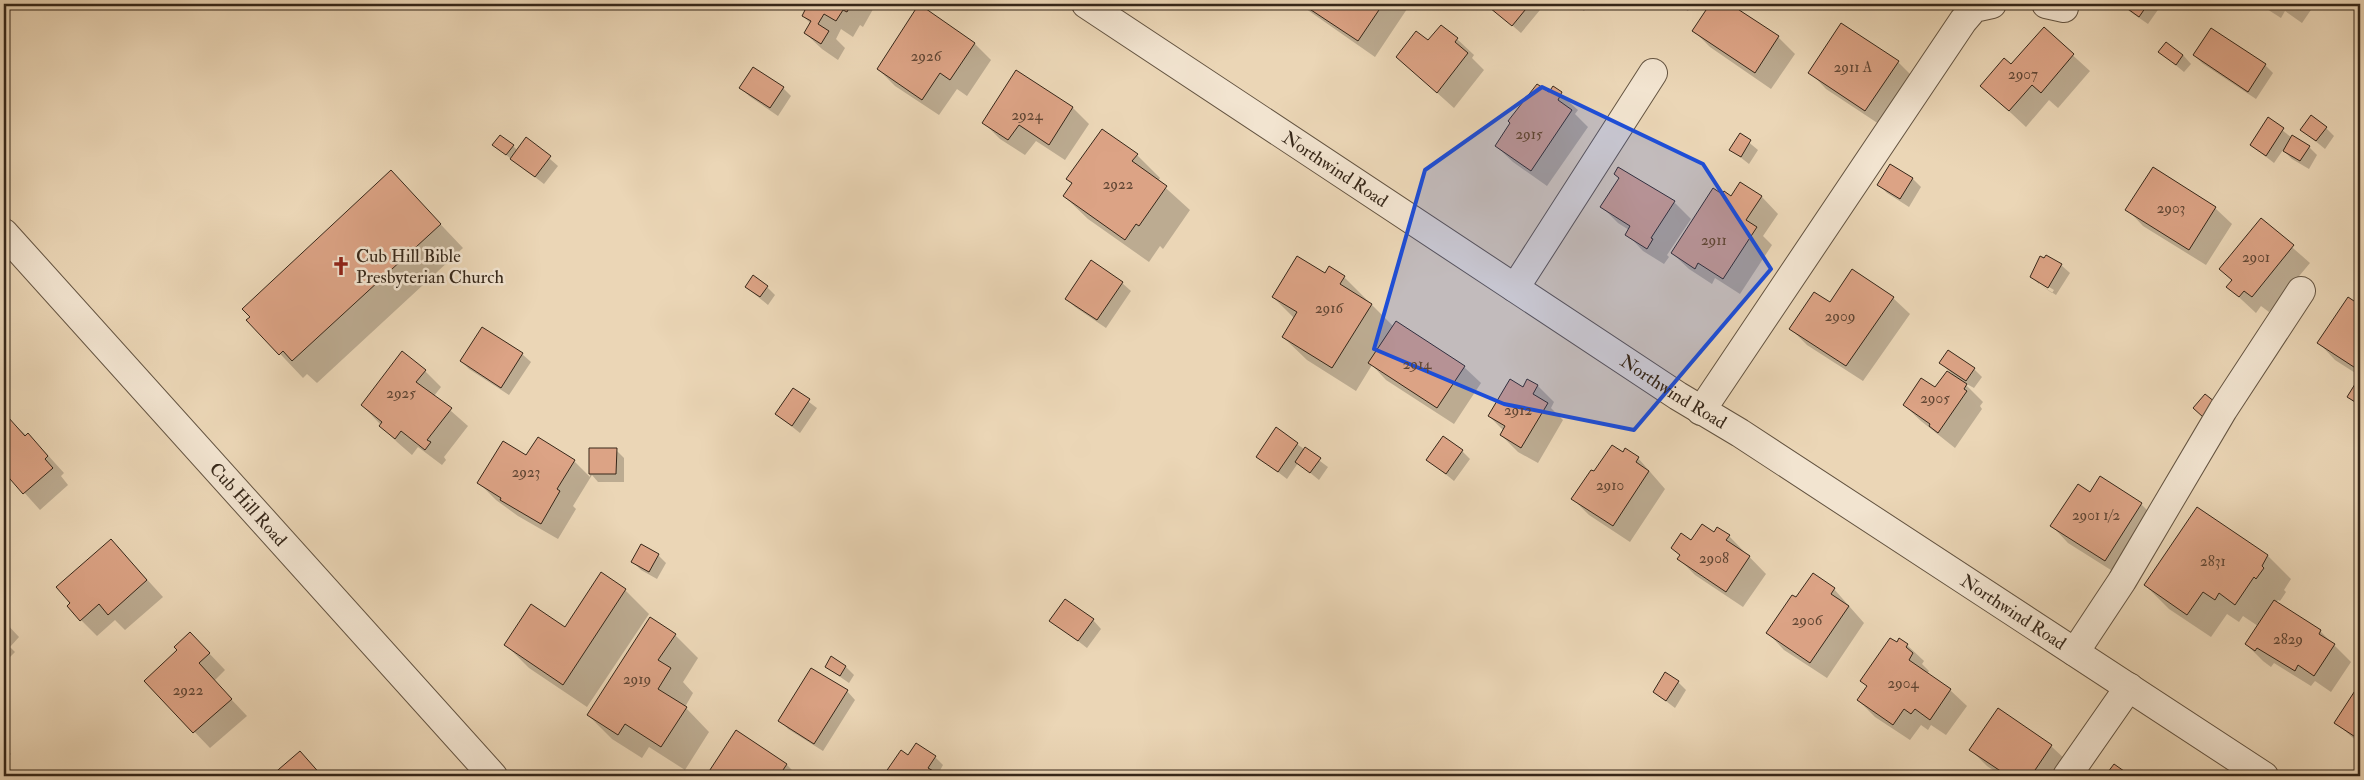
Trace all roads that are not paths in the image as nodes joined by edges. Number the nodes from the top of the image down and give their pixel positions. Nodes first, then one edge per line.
1 (1086, 4) edge
2 (1992, 4) edge
3 (1653, 73) dead end
4 (4, 233) edge
5 (1515, 288) junction
6 (2301, 291) dead end
7 (1701, 411) junction
8 (2074, 652) junction
9 (2128, 687) junction
10 (494, 776) edge
11 (2067, 776) edge
12 (2264, 776) edge

1 - 5 street, Northwind Road
2 - 7 street
3 - 5 street
4 - 10 street, Cub Hill Road
5 - 7 street, Northwind Road
6 - 8 street
7 - 8 street, Northwind Road
8 - 9 street, Northwind Road
9 - 11 street
9 - 12 street, Northwind Road

